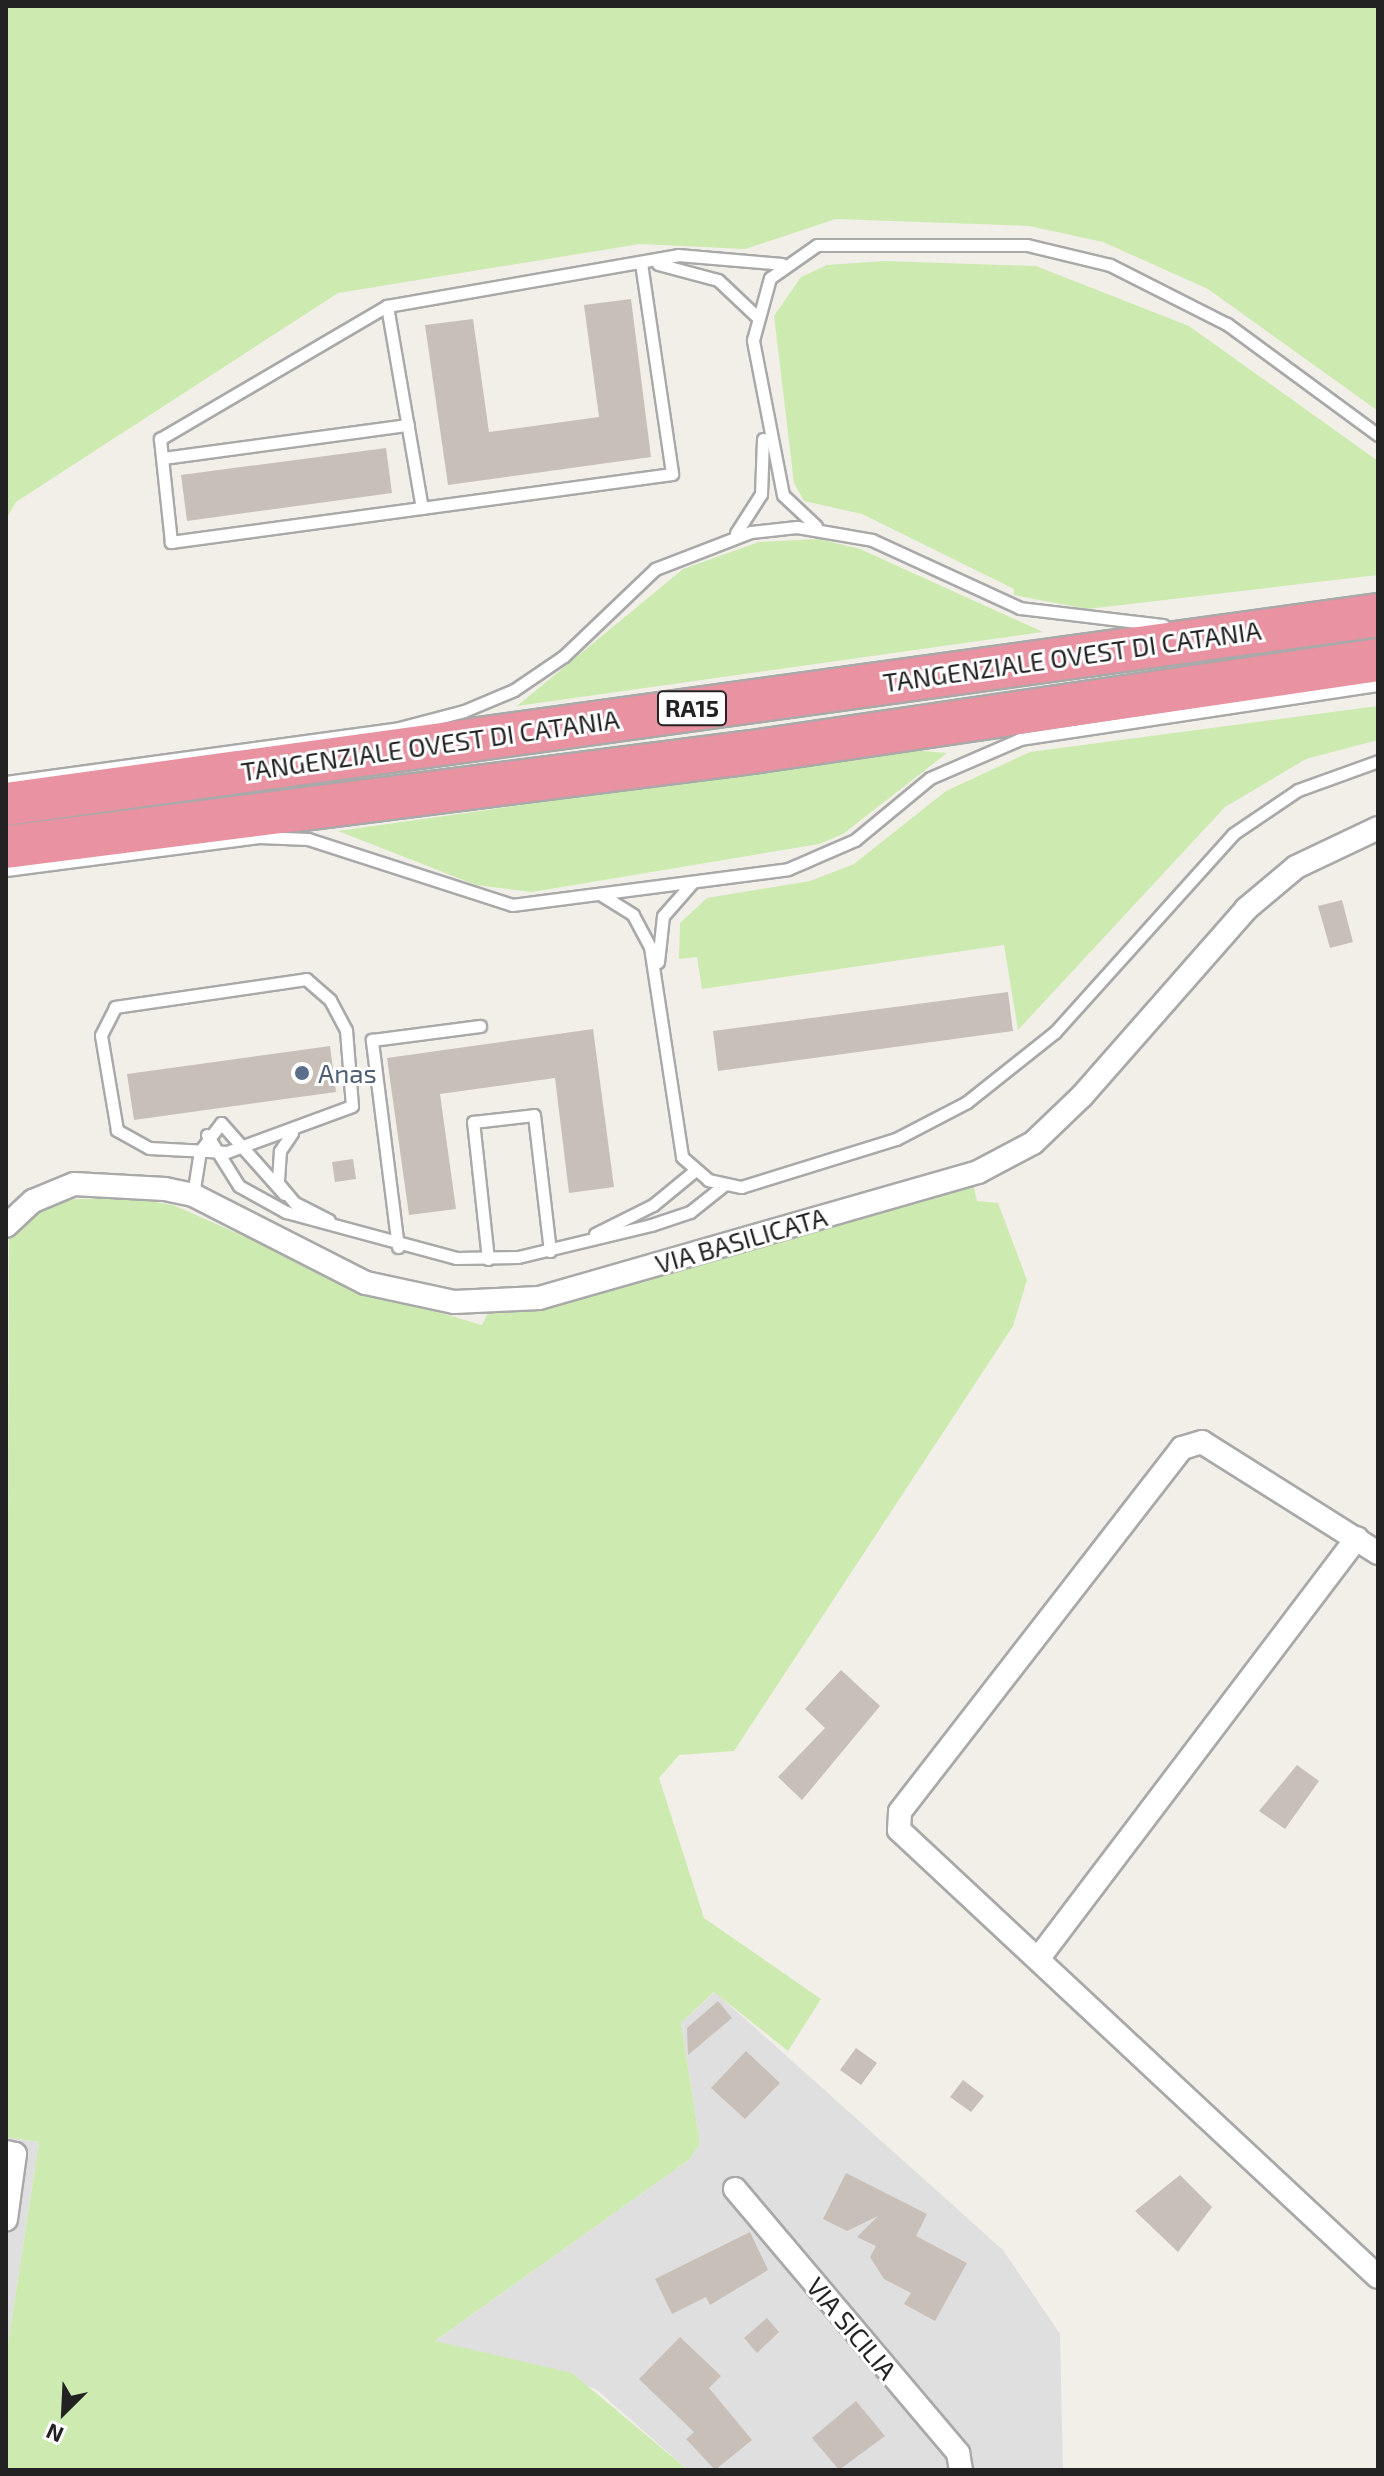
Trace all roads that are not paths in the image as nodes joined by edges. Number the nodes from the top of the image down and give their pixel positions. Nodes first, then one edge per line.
1 (641, 263) junction
2 (782, 264) junction
3 (387, 306) junction
4 (755, 315) junction
5 (764, 415) junction
6 (408, 425) junction
7 (1378, 435) edge
8 (163, 458) junction
9 (422, 508) junction
10 (822, 529) junction
11 (723, 542) junction
12 (1378, 615) edge
13 (1177, 623) dead end
14 (1378, 660) edge
15 (1378, 685) edge
16 (1378, 761) edge
17 (6, 782) edge
18 (6, 804) edge
19 (1378, 828) edge
20 (6, 847) edge
21 (6, 870) edge
22 (693, 882) junction
23 (600, 894) junction
24 (658, 982) junction
25 (480, 1026) dead end
26 (292, 1133) junction
27 (207, 1135) junction
28 (242, 1147) junction
29 (200, 1151) junction
30 (213, 1152) junction
31 (693, 1172) junction
32 (724, 1185) junction
33 (284, 1194) junction
34 (193, 1195) junction
35 (6, 1226) edge
36 (348, 1230) junction
37 (580, 1242) junction
38 (398, 1247) junction
39 (550, 1251) junction
40 (488, 1259) junction
41 (1357, 1538) junction
42 (1378, 1553) edge
43 (1041, 1955) junction
44 (11, 2153) edge
45 (735, 2189) dead end
46 (6, 2219) edge
47 (1378, 2277) edge
48 (961, 2470) edge

1 - 2 lane
1 - 3 lane
1 - 4 lane
1 - 9 lane
2 - 4 lane
2 - 7 lane
3 - 6 lane
3 - 8 lane
4 - 5 lane
5 - 10 lane
5 - 11 lane
6 - 8 lane
6 - 9 lane
8 - 9 lane
10 - 11 lane
10 - 13 lane
11 - 17 lane
12 - 18 highway, TANGENZIALE OVEST DI CATANIA / RA15
14 - 20 highway, TANGENZIALE OVEST DI CATANIA / RA15
15 - 22 lane
16 - 32 lane
19 - 34 street, VIA BASILICATA
21 - 23 lane
22 - 23 lane
22 - 24 lane
23 - 24 lane
24 - 31 lane
25 - 38 lane
26 - 28 lane
26 - 29 lane
26 - 33 lane
27 - 28 lane
27 - 29 lane
27 - 30 lane
28 - 30 lane
28 - 33 lane
29 - 30 lane
29 - 34 lane
30 - 36 lane
31 - 32 lane
31 - 37 lane
32 - 37 lane
33 - 36 lane
34 - 35 street, VIA BASILICATA
36 - 38 lane
37 - 39 lane
38 - 40 lane
39 - 40 lane
39 - 40 lane
41 - 42 street
41 - 43 street
41 - 43 street
43 - 47 street
44 - 46 street
45 - 48 street, VIA SICILIA

